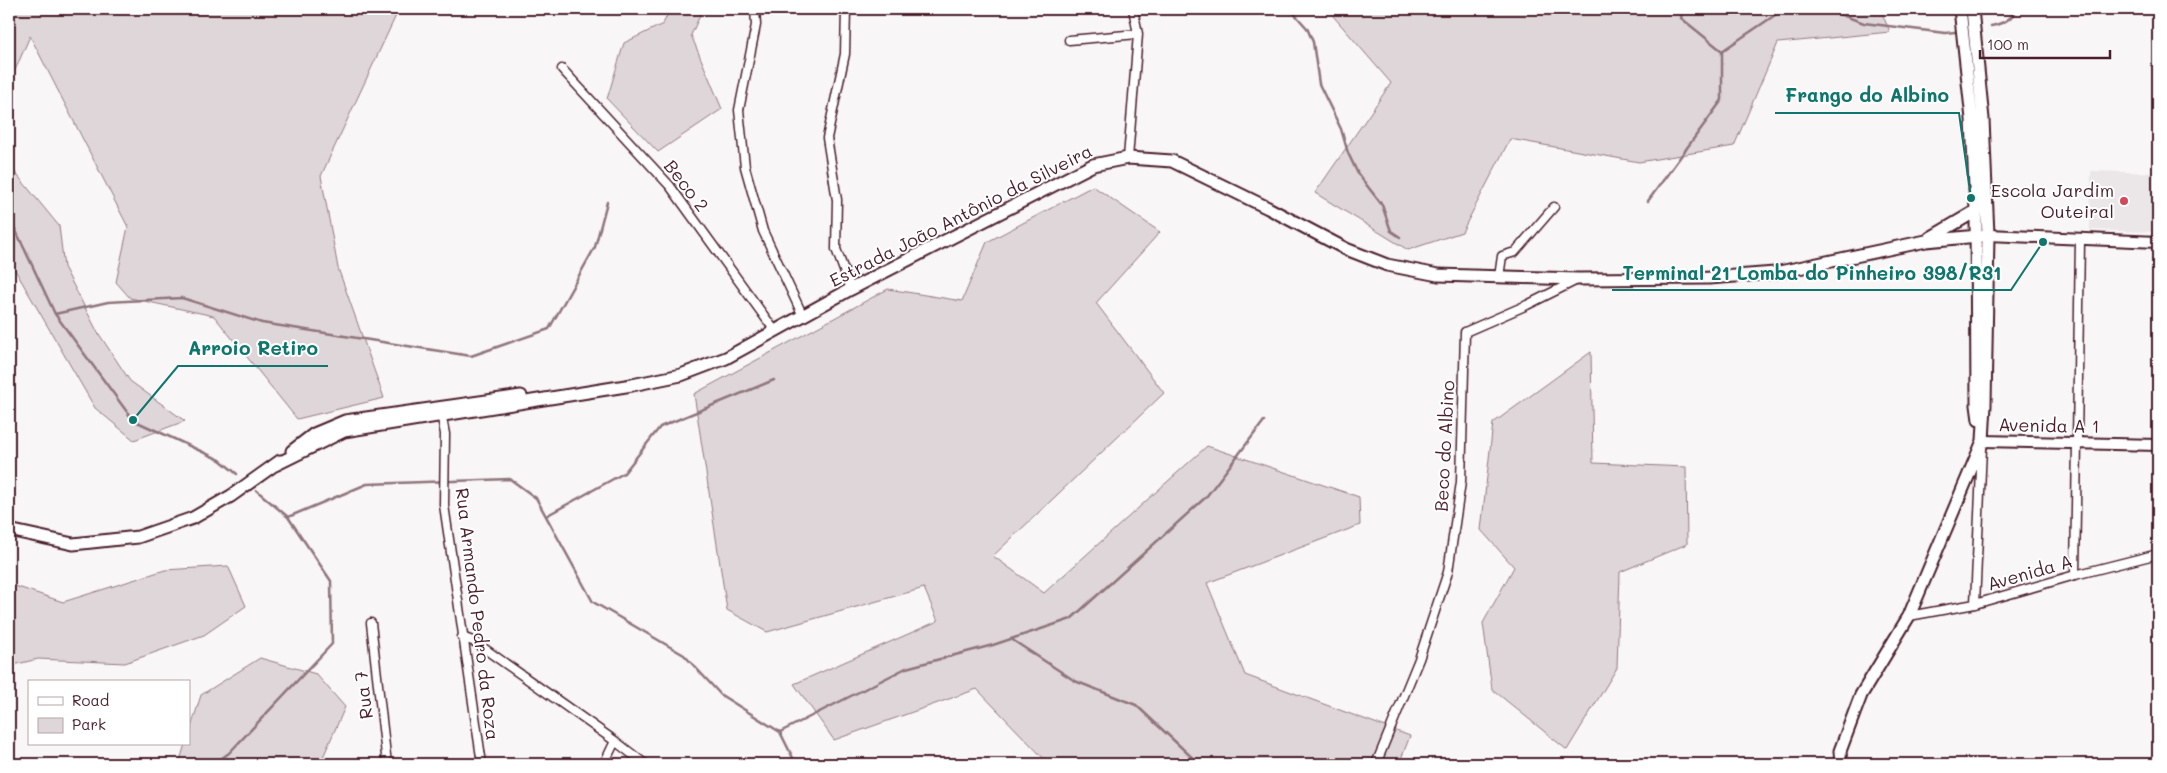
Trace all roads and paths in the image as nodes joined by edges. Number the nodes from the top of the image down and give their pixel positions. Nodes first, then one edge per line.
1 (755, 9) edge
2 (846, 9) edge
3 (1133, 9) edge
4 (1960, 9) edge
5 (1972, 9) edge
6 (1138, 34) junction
7 (1069, 40) dead end
8 (562, 69) dead end
9 (1128, 158) junction
10 (1554, 208) dead end
11 (1976, 211) junction
12 (1974, 235) junction
13 (1988, 235) junction
14 (2080, 240) junction
15 (1926, 241) junction
16 (2158, 242) edge
17 (1499, 277) junction
18 (1578, 279) junction
19 (851, 290) junction
20 (802, 316) junction
21 (775, 332) junction
22 (441, 413) junction
23 (1982, 441) junction
24 (2076, 442) junction
25 (2158, 445) edge
26 (9, 530) edge
27 (2158, 554) edge
28 (2075, 575) junction
29 (1975, 604) junction
30 (1908, 616) junction
31 (371, 623) dead end
32 (462, 637) junction
33 (615, 741) junction
34 (387, 764) edge
35 (482, 764) edge
36 (604, 764) edge
37 (644, 764) edge
38 (1376, 764) edge
39 (1841, 764) edge

1 - 20 street
2 - 19 street
3 - 6 street
4 - 11 main road
5 - 13 main road
6 - 7 street
6 - 9 street
8 - 21 street, Beco 2
9 - 17 main road, Estrada João Antônio da Silveira
9 - 19 main road, Estrada João Antônio da Silveira
10 - 17 street
11 - 12 main road
11 - 13 main road
11 - 15 main road, Estrada João Antônio da Silveira
12 - 13 main road, Estrada João Antônio da Silveira
12 - 15 main road, Estrada João Antônio da Silveira
12 - 23 main road
13 - 14 street
13 - 23 main road
14 - 16 street
14 - 24 street
15 - 18 main road, Estrada João Antônio da Silveira
17 - 18 main road, Estrada João Antônio da Silveira
18 - 38 street, Beco do Albino
19 - 20 main road, Estrada João Antônio da Silveira
20 - 21 main road, Estrada João Antônio da Silveira
21 - 22 main road, Estrada João Antônio da Silveira
22 - 26 main road, Estrada João Antônio da Silveira
22 - 32 street, Rua Armando Pedro da Roza
23 - 24 street, Avenida A 1
23 - 29 street, Avenida A 1
23 - 30 main road
24 - 25 street, Avenida A 1
24 - 28 street
27 - 28 street, Avenida A
28 - 29 street, Avenida A
29 - 30 street, Avenida A
30 - 39 main road
31 - 34 street, Rua 7
32 - 33 street
32 - 35 street, Rua Armando Pedro da Roza
33 - 36 street
33 - 37 street

